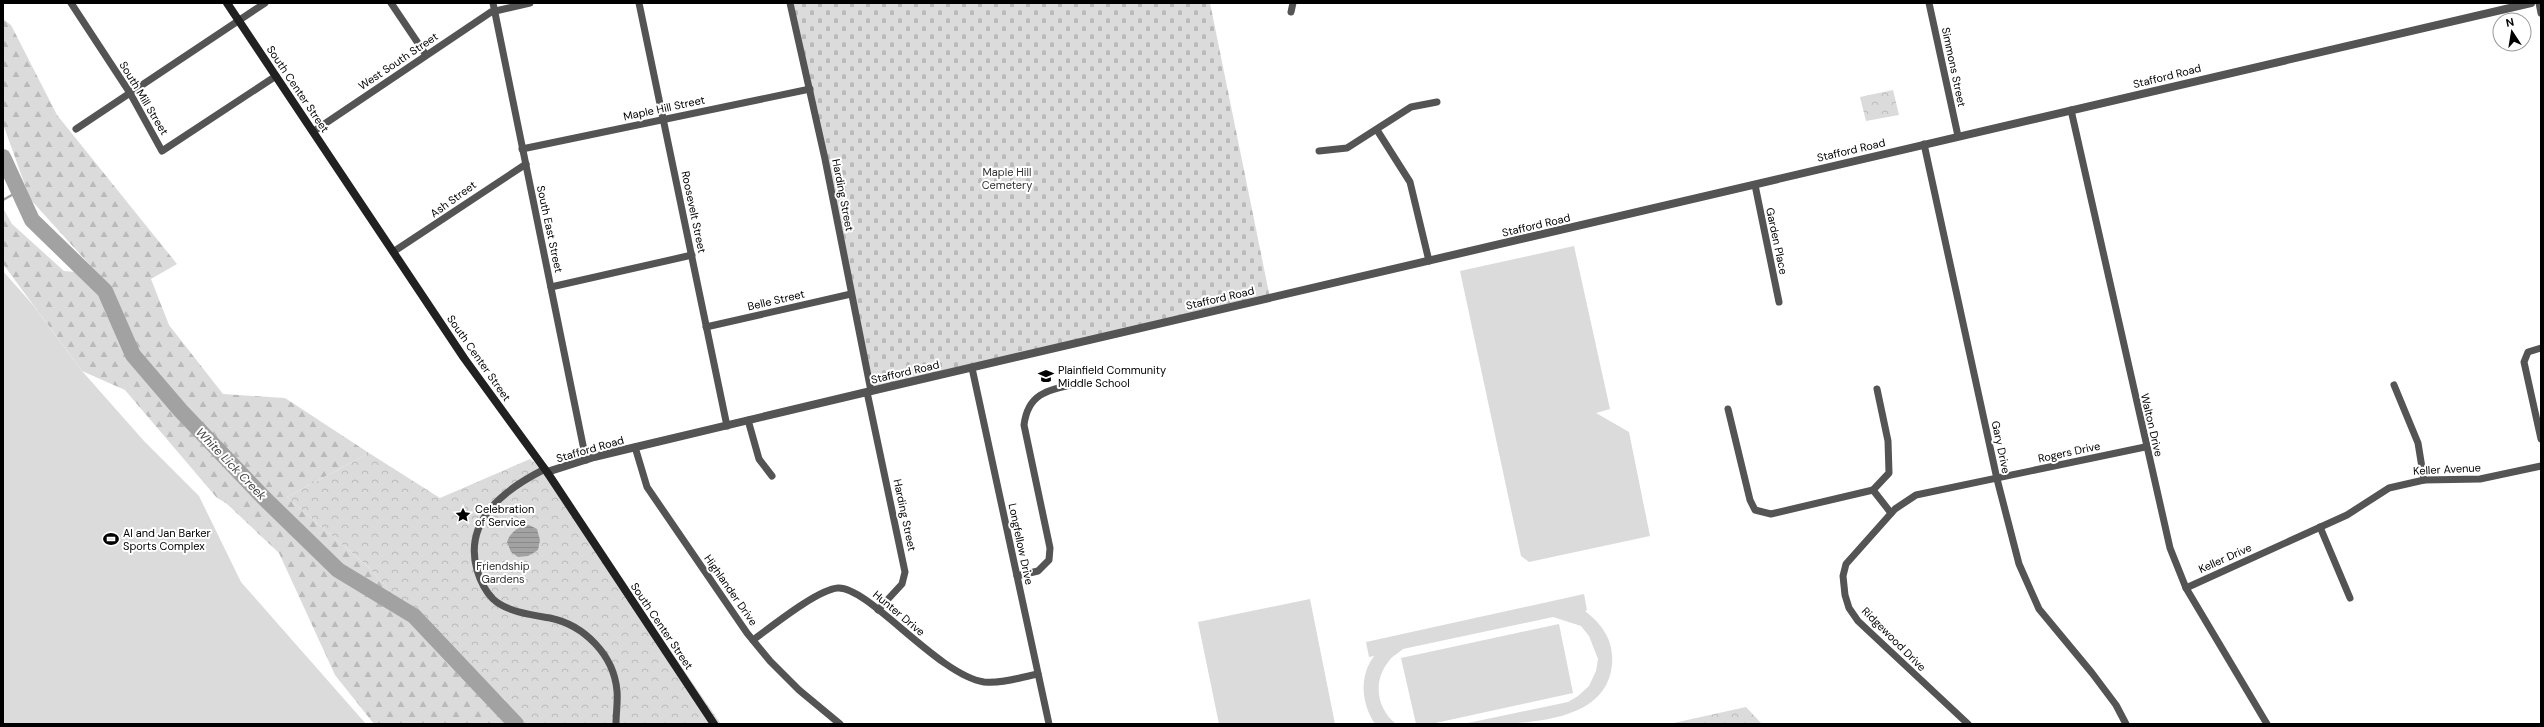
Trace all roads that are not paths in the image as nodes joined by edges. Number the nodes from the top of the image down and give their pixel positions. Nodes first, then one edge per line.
1 (71, 3) edge
2 (228, 3) edge
3 (264, 3) edge
4 (391, 3) edge
5 (492, 3) edge
6 (530, 3) edge
7 (639, 3) edge
8 (790, 3) edge
9 (1293, 3) edge
10 (1929, 3) edge
11 (2531, 3) edge
12 (2539, 3) edge
13 (494, 11) junction
14 (1291, 12) dead end
15 (2541, 13) edge
16 (239, 20) junction
17 (426, 55) junction
18 (276, 76) junction
19 (810, 89) junction
20 (130, 93) junction
21 (1437, 102) dead end
22 (2071, 110) junction
23 (664, 120) junction
24 (76, 129) dead end
25 (1377, 130) junction
26 (314, 131) junction
27 (1958, 136) junction
28 (1924, 144) junction
29 (522, 149) junction
30 (1319, 151) dead end
31 (526, 164) junction
32 (1755, 185) junction
33 (393, 252) junction
34 (692, 255) junction
35 (1429, 261) junction
36 (551, 287) junction
37 (851, 294) junction
38 (1779, 302) dead end
39 (706, 327) junction
40 (2541, 348) edge
41 (972, 368) junction
42 (1076, 384) dead end
43 (2394, 385) dead end
44 (1876, 389) dead end
45 (869, 392) junction
46 (1728, 409) dead end
47 (748, 420) junction
48 (727, 426) junction
49 (2541, 439) edge
50 (635, 447) junction
51 (2145, 447) junction
52 (586, 460) junction
53 (2541, 466) edge
54 (546, 471) junction
55 (772, 476) dead end
56 (1997, 479) junction
57 (2424, 480) junction
58 (1873, 490) junction
59 (1891, 513) junction
60 (2320, 527) junction
61 (2274, 548) joint
62 (1017, 576) junction
63 (2186, 588) junction
64 (2350, 598) dead end
65 (878, 610) junction
66 (753, 640) junction
67 (1038, 674) junction
68 (616, 724) edge
69 (714, 724) edge
70 (840, 724) edge
71 (1049, 724) edge
72 (1968, 724) edge
73 (2126, 724) edge
74 (2267, 724) edge

1 - 20 street, South Mill Street
2 - 16 main road, South Center Street
3 - 16 street
4 - 17 street
5 - 13 street, South East Street
6 - 13 street
7 - 23 street, Roosevelt Street
8 - 19 street, Harding Street
9 - 14 street
10 - 27 street, Simmons Street
11 - 22 street, Stafford Road
12 - 15 street
13 - 17 street, West South Street
13 - 29 street, South East Street
16 - 18 main road, South Center Street
16 - 20 street
17 - 26 street, West South Street
18 - 20 street, South Mill Street
18 - 26 main road, South Center Street
19 - 23 street, Maple Hill Street
19 - 37 street, Harding Street
20 - 24 street
21 - 25 street
22 - 27 street, Stafford Road
22 - 51 street, Walton Drive
23 - 29 street, Maple Hill Street
23 - 34 street, Roosevelt Street
25 - 30 street
25 - 35 street
26 - 33 main road, South Center Street
27 - 28 street, Stafford Road
28 - 32 street, Stafford Road
28 - 56 street, Gary Drive
29 - 31 street, South East Street
31 - 33 street, Ash Street
31 - 36 street, South East Street
32 - 35 street, Stafford Road
32 - 38 street, Garden Place
33 - 54 main road, South Center Street
34 - 36 street
34 - 39 street, Roosevelt Street
35 - 41 street, Stafford Road
36 - 52 street, South East Street
37 - 39 street, Belle Street
37 - 45 street, Harding Street
39 - 48 street, Roosevelt Street
40 - 49 street
41 - 45 street, Stafford Road
41 - 62 street, Longfellow Drive
42 - 62 street
43 - 57 street
44 - 58 street
45 - 47 street, Stafford Road
45 - 65 street, Harding Street
46 - 58 street
47 - 48 street, Stafford Road
47 - 55 street
48 - 50 street, Stafford Road
50 - 52 street, Stafford Road
50 - 66 street, Highlander Drive
51 - 56 street, Rogers Drive
51 - 63 street, Walton Drive
52 - 54 street, Stafford Road
53 - 57 street, Keller Avenue
54 - 68 street
54 - 69 main road, South Center Street
56 - 59 street, Ridgewood Drive
56 - 73 street, Gary Drive
57 - 60 street, Keller Avenue
58 - 59 street
59 - 72 street, Ridgewood Drive
60 - 61 street, Keller Avenue
60 - 64 street
61 - 63 street, Keller Drive
62 - 67 street, Longfellow Drive
63 - 74 street, Walton Drive
65 - 66 street, Hunter Drive
65 - 67 street, Hunter Drive
66 - 70 street, Highlander Drive
67 - 71 street, Longfellow Drive

